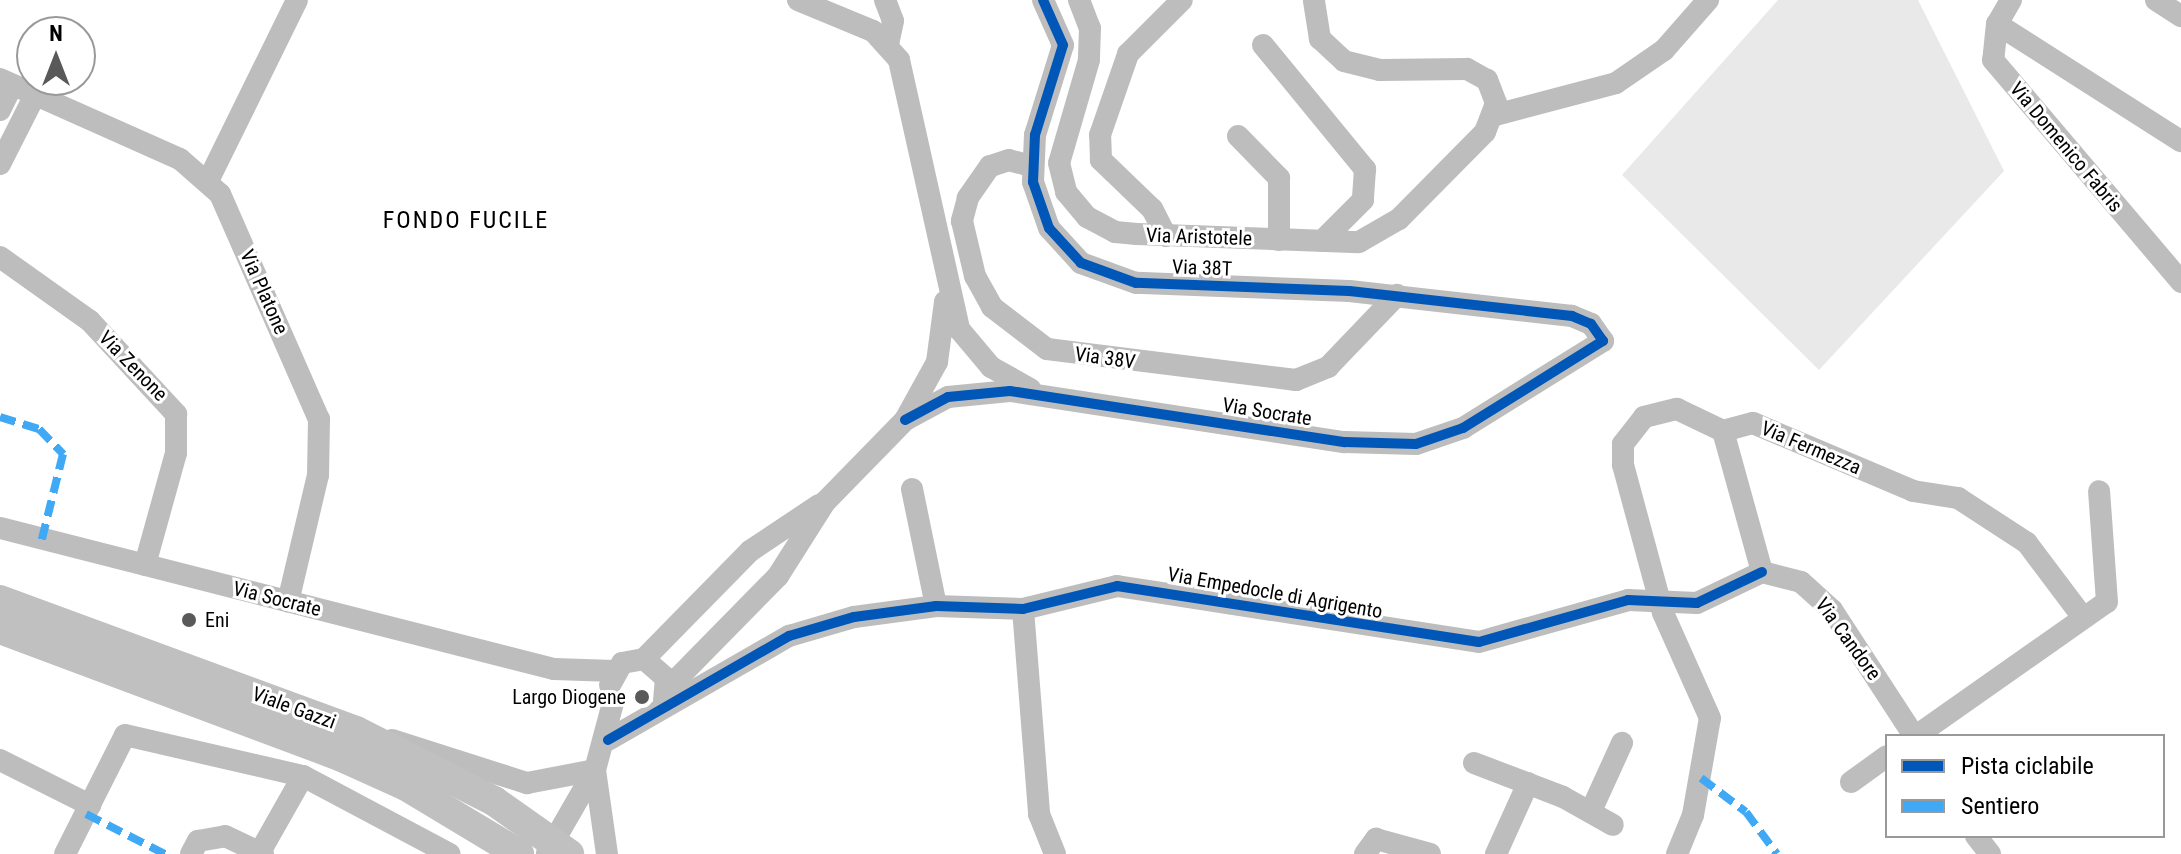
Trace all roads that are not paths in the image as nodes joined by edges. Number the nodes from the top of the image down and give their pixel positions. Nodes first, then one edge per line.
1 (798, 0) edge
2 (885, 0) edge
3 (1043, 0) edge
4 (1079, 0) edge
5 (1182, 0) edge
6 (1314, 0) edge
7 (1708, 0) edge
8 (2011, 0) edge
9 (2156, 0) edge
10 (822, 4) edge
11 (290, 5) edge
12 (2181, 16) edge
13 (1997, 24) junction
14 (888, 44) junction
15 (1263, 45) dead end
16 (6, 82) edge
17 (34, 96) edge
18 (37, 96) edge
19 (0, 110) edge
20 (1495, 115) junction
21 (1238, 136) dead end
22 (2181, 141) edge
23 (0, 164) edge
24 (1031, 166) junction
25 (209, 179) junction
26 (1166, 236) junction
27 (1279, 240) junction
28 (1322, 241) junction
29 (0, 257) edge
30 (2181, 282) edge
31 (946, 289) junction
32 (1397, 295) junction
33 (1603, 341) joint
34 (1046, 396) junction
35 (905, 420) junction
36 (1723, 431) junction
37 (912, 489) dead end
38 (2099, 491) dead end
39 (825, 502) junction
40 (0, 528) edge
41 (145, 565) junction
42 (1762, 572) junction
43 (0, 600) edge
44 (1662, 600) junction
45 (288, 602) junction
46 (936, 606) junction
47 (1023, 609) junction
48 (2081, 615) junction
49 (0, 629) edge
50 (644, 659) junction
51 (554, 669) junction
52 (614, 671) junction
53 (612, 700) junction
54 (657, 703) junction
55 (356, 731) junction
56 (1914, 734) edge
57 (1918, 734) edge
58 (608, 740) junction
59 (1622, 743) dead end
60 (1885, 757) edge
61 (0, 760) edge
62 (1474, 763) dead end
63 (595, 770) junction
64 (303, 776) junction
65 (1851, 782) dead end
66 (1528, 783) junction
67 (90, 805) junction
68 (1591, 811) junction
69 (1613, 825) dead end
70 (478, 827) junction
71 (1978, 838) edge
72 (194, 847) edge
73 (556, 850) edge
74 (262, 853) edge
75 (65, 854) edge
76 (450, 854) edge
77 (491, 854) edge
78 (519, 854) edge
79 (607, 854) edge
80 (1055, 854) edge
81 (1365, 854) edge
82 (1430, 854) edge
83 (1496, 854) edge
84 (1677, 854) edge
85 (1990, 854) edge

1 - 10 street
2 - 14 street
3 - 24 street
4 - 26 street, Via Aristotele
5 - 26 street
6 - 20 street
7 - 20 street
8 - 13 street, Via Domenico Fabris
9 - 12 street
10 - 14 street
11 - 25 street
13 - 22 street
13 - 30 street, Via Domenico Fabris
14 - 31 street
15 - 28 street
16 - 19 street
17 - 23 street
18 - 25 street
20 - 28 street, Via Aristotele
21 - 27 street
24 - 32 street, Via 38T
24 - 32 street, Via 38V
25 - 45 street, Via Platone
26 - 27 street, Via Aristotele
27 - 28 street, Via Aristotele
29 - 41 street, Via Zenone
31 - 34 street, Via Socrate
31 - 35 street, Via Socrate
32 - 33 street, Via 38T
33 - 34 street, Via Socrate
34 - 35 street, Via Socrate
35 - 39 street, Via Socrate
36 - 42 street
36 - 44 street
36 - 48 street, Via Fermezza
37 - 46 street
38 - 48 street
39 - 50 street
39 - 54 street
40 - 41 street, Via Socrate
41 - 45 street, Via Socrate
42 - 44 street, Via Empedocle di Agrigento
42 - 56 street, Via Candore
43 - 55 main road, Viale Gazzi
44 - 47 street, Via Empedocle di Agrigento
44 - 84 street
45 - 51 street, Via Socrate
46 - 47 street, Via Empedocle di Agrigento
46 - 54 street, Via Empedocle di Agrigento
47 - 80 street
48 - 57 street
49 - 70 main road, Viale Gazzi
50 - 52 street
50 - 54 street
51 - 52 street
51 - 53 street
52 - 53 street
53 - 54 street
53 - 58 street
54 - 58 street
55 - 63 street
55 - 73 main road, Viale Gazzi
58 - 63 street
59 - 68 street
60 - 65 street
61 - 67 street
62 - 66 street
63 - 73 street
63 - 79 street
64 - 67 street
64 - 74 street
64 - 76 street
66 - 68 street
66 - 83 street
67 - 75 street
68 - 69 street
70 - 77 street
70 - 78 main road, Viale Gazzi
71 - 85 street
72 - 74 street
81 - 82 street

